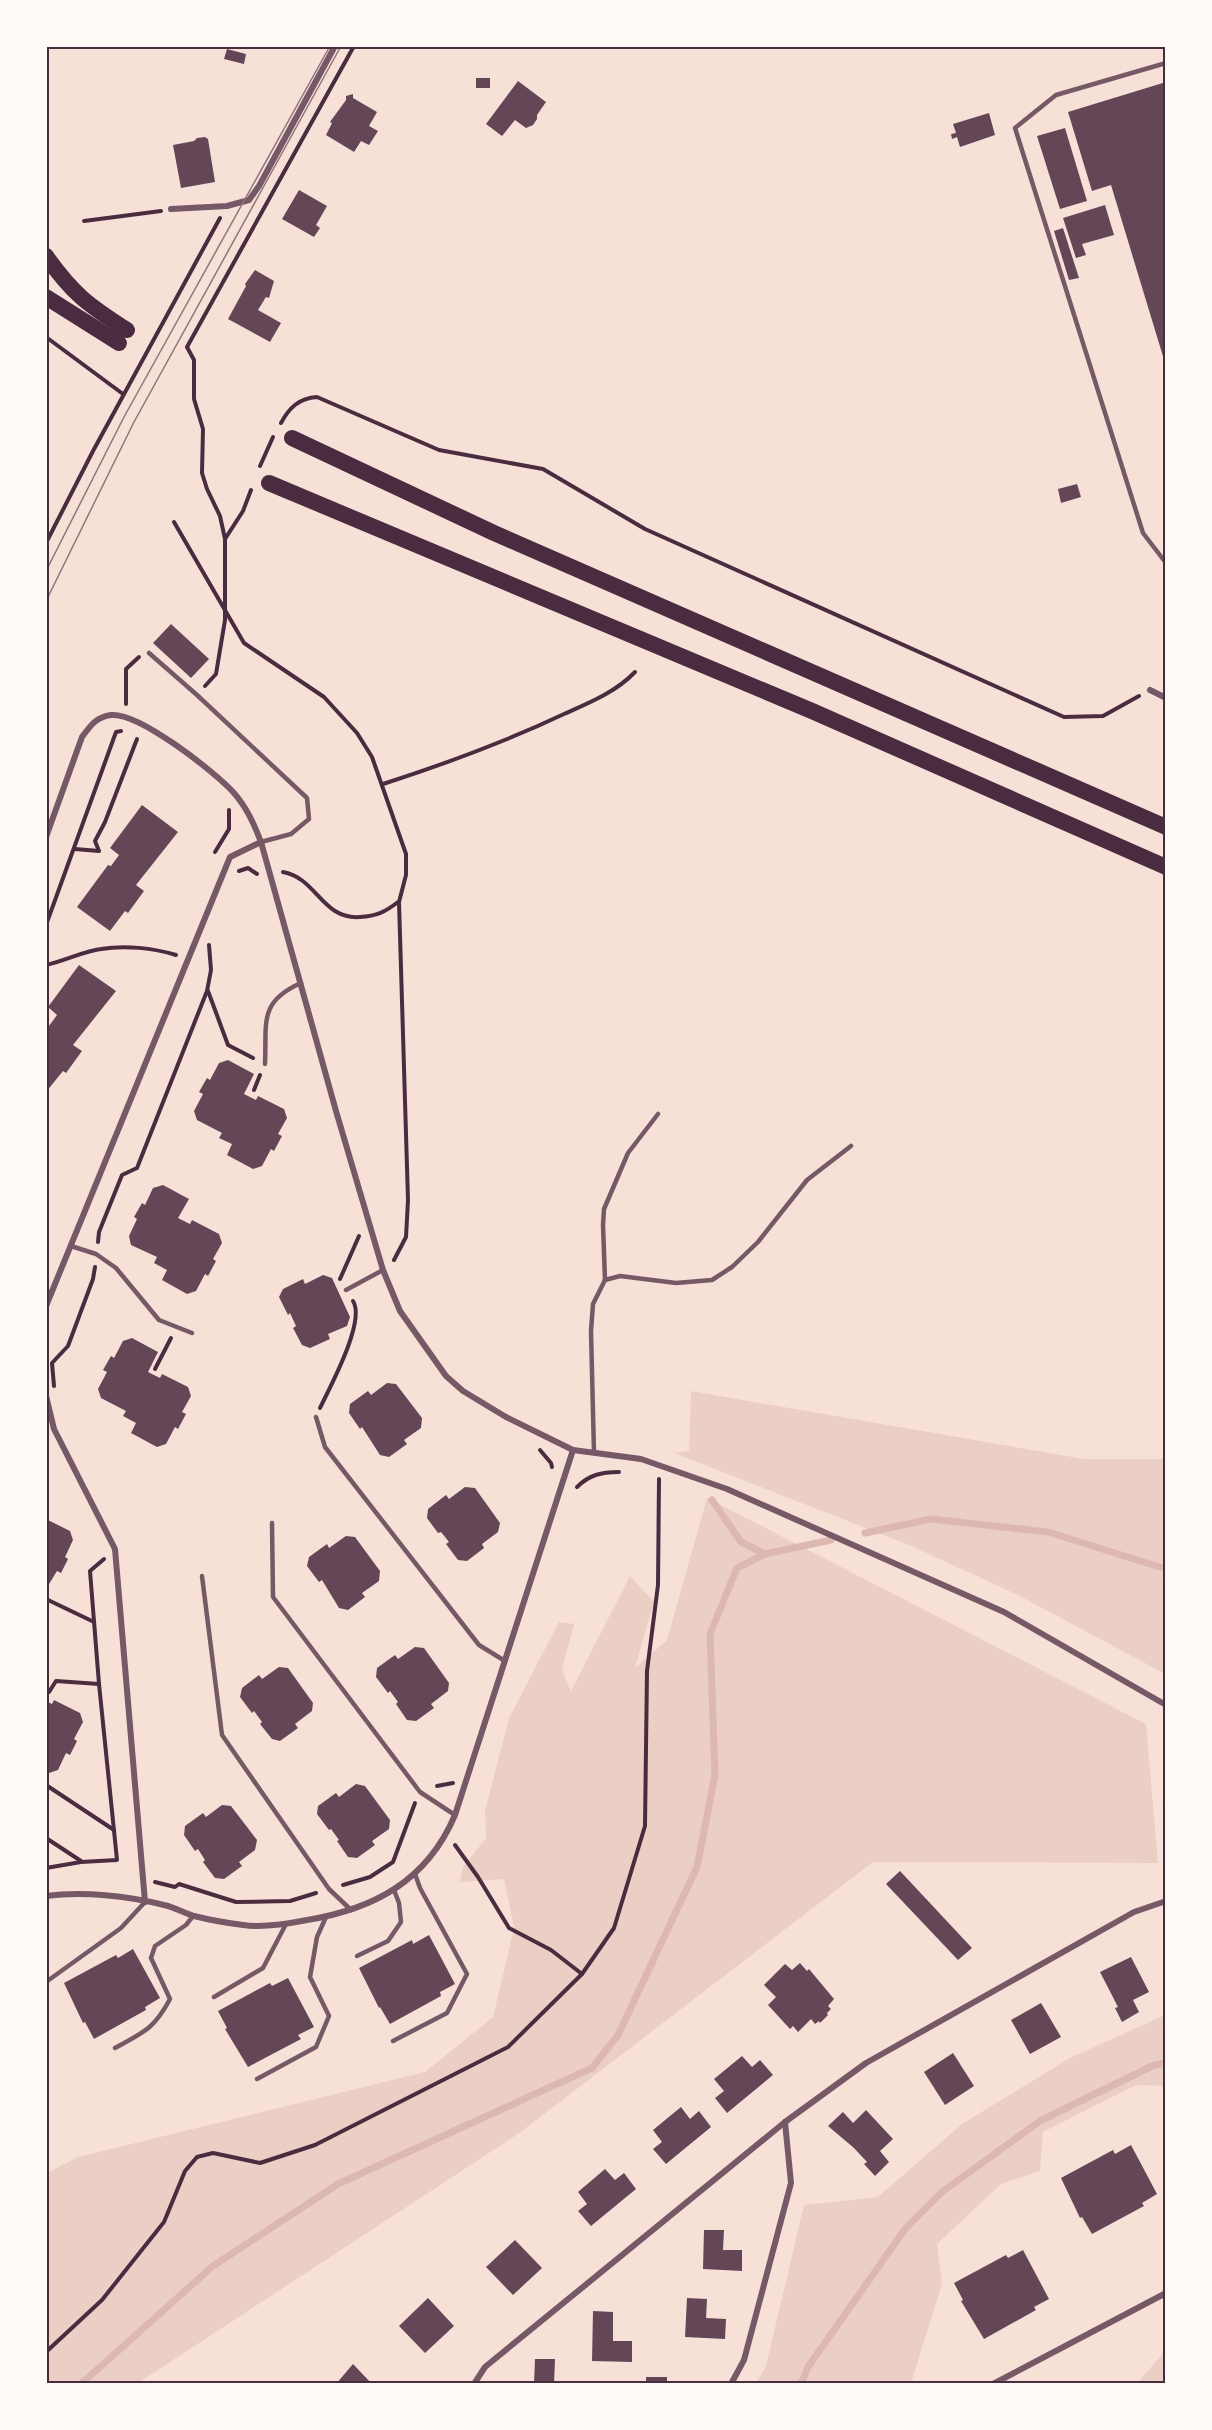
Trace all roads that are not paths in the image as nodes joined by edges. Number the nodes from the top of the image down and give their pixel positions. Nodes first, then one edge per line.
1 (335, 46) edge
2 (1166, 63) edge
3 (171, 209) road end
4 (46, 256) edge
5 (46, 297) edge
6 (292, 438) dead end
7 (269, 483) dead end
8 (1166, 563) edge
9 (149, 653) road end
10 (1150, 690) road end
11 (1166, 698) edge
12 (1166, 827) edge
13 (46, 837) edge
14 (261, 842) junction
15 (1166, 867) edge
16 (301, 983) junction
17 (265, 1064) road end
18 (658, 1114) dead end
19 (851, 1146) dead end
20 (71, 1246) junction
21 (383, 1270) junction
22 (605, 1280) junction
23 (346, 1290) road end
24 (46, 1306) edge
25 (192, 1333) dead end
26 (46, 1395) edge
27 (316, 1417) road end
28 (573, 1450) junction
29 (594, 1453) junction
30 (272, 1523) dead end
31 (202, 1576) dead end
32 (505, 1661) junction
33 (1166, 1705) edge
34 (455, 1815) junction
35 (416, 1874) junction
36 (394, 1890) junction
37 (46, 1896) edge
38 (1166, 1901) edge
39 (145, 1902) junction
40 (351, 1910) junction
41 (193, 1916) junction
42 (326, 1917) junction
43 (285, 1924) junction
44 (357, 1956) dead end
45 (46, 1982) edge
46 (214, 1997) dead end
47 (393, 2041) dead end
48 (115, 2048) dead end
49 (257, 2079) dead end
50 (785, 2122) junction
51 (1166, 2293) edge
52 (474, 2384) edge
53 (732, 2384) edge
54 (993, 2384) edge

1 - 3 street
2 - 8 lane
4 - 5 highway
6 - 12 highway
7 - 15 highway
9 - 14 lane
10 - 11 street
13 - 14 street
14 - 16 street
14 - 20 street
16 - 17 lane
16 - 21 street
18 - 22 lane
19 - 22 lane
20 - 24 street
20 - 25 lane
21 - 23 lane
21 - 28 street
22 - 29 lane
26 - 39 street
27 - 32 lane
28 - 29 street
28 - 32 street
29 - 33 street
30 - 34 lane
31 - 40 lane
32 - 34 street
34 - 35 street
35 - 36 street
35 - 47 lane
36 - 40 street
36 - 44 lane
37 - 39 street
38 - 50 street
39 - 41 street
39 - 45 lane
40 - 42 street
41 - 43 street
41 - 48 lane
42 - 43 street
42 - 49 lane
43 - 46 lane
50 - 52 street
50 - 53 street
51 - 54 street

